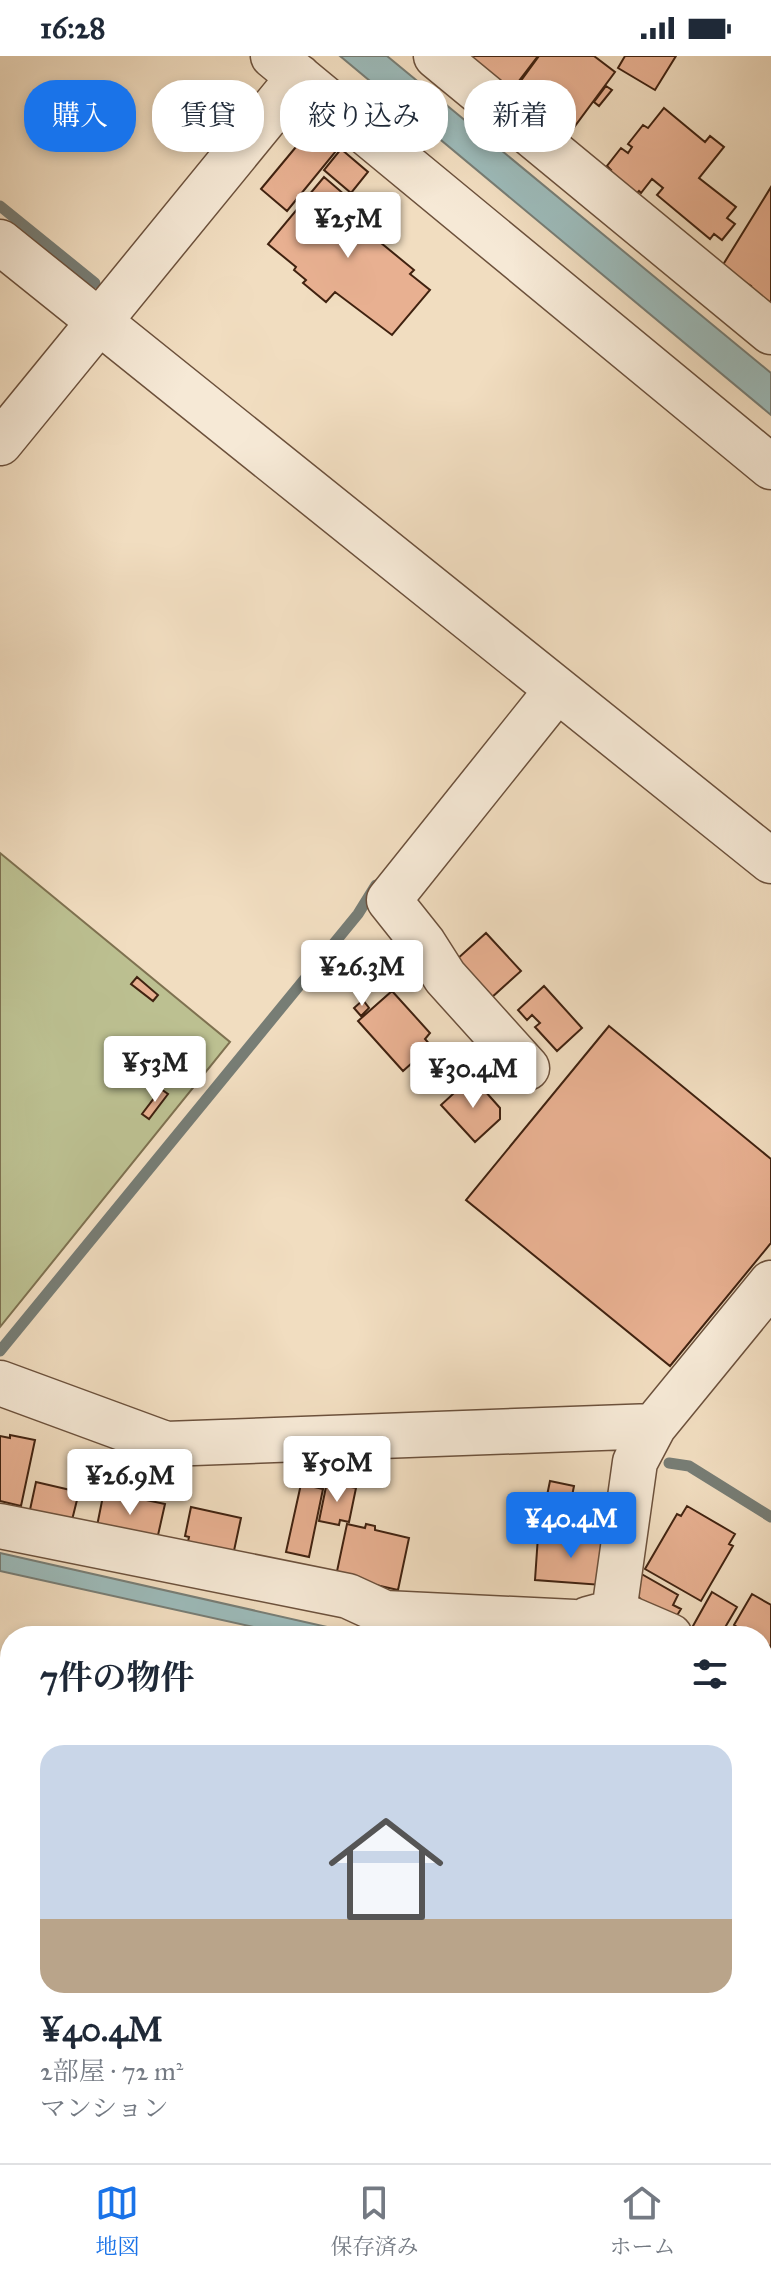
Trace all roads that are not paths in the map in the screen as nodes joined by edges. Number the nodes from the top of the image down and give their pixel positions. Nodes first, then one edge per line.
1 (436, 56) edge
2 (292, 65) edge
3 (0, 242) edge
4 (97, 323) junction
5 (771, 332) edge
6 (0, 443) edge
7 (771, 467) edge
8 (557, 690) junction
9 (771, 861) edge
10 (527, 1068) dead end
11 (771, 1283) edge
12 (0, 1383) edge
13 (654, 1426) junction
14 (0, 1526) edge
15 (581, 1623) edge
16 (602, 1626) edge

1 - 5 street
2 - 4 street
2 - 7 street
3 - 4 street
4 - 6 street
4 - 8 street
8 - 9 street
8 - 10 street
11 - 13 street
12 - 13 street
13 - 15 street
14 - 15 street
15 - 16 street

